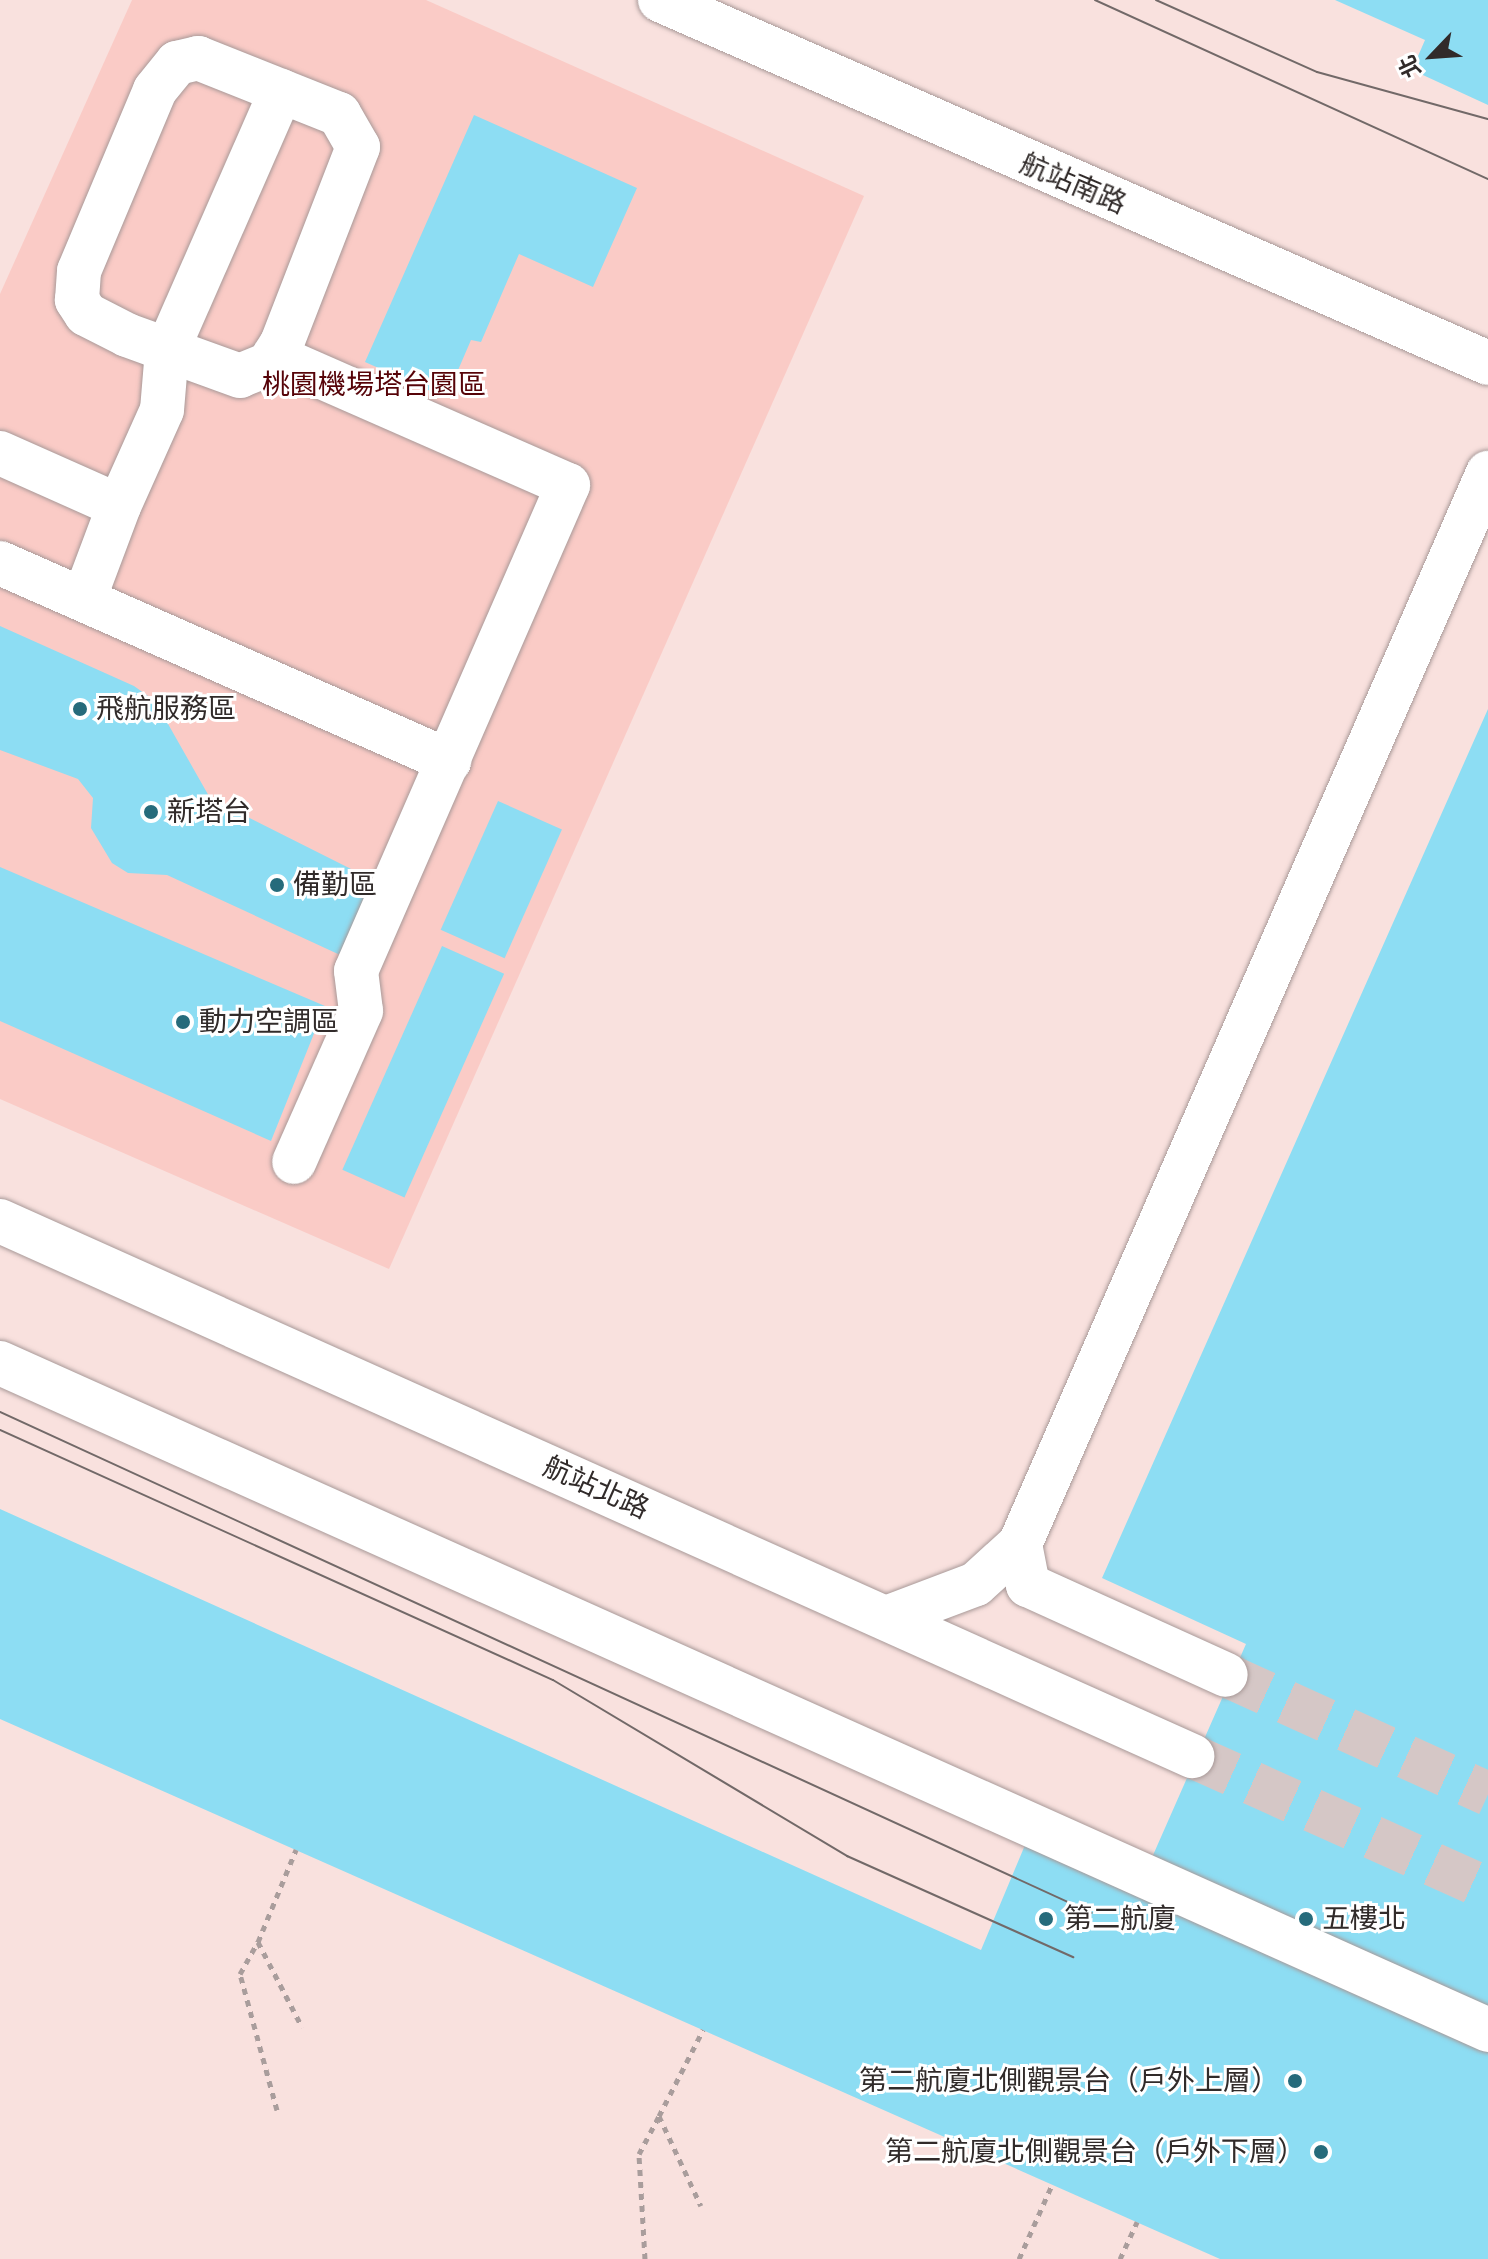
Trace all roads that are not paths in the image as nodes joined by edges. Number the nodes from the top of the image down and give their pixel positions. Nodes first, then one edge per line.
1 (660, 0) edge
2 (281, 91) junction
3 (167, 351) junction
4 (274, 356) junction
5 (1488, 363) edge
6 (0, 453) edge
7 (1488, 473) edge
8 (119, 506) junction
9 (0, 563) edge
10 (84, 599) junction
11 (449, 761) junction
12 (294, 1162) dead end
13 (0, 1221) edge
14 (0, 1363) edge
15 (1020, 1544) junction
16 (886, 1618) junction
17 (1226, 1675) tunnel mouth
18 (1192, 1756) tunnel mouth
19 (1488, 2030) edge

1 - 5 street, 航站南路
2 - 3 street
2 - 3 street
2 - 4 street
3 - 4 street
3 - 8 street
4 - 11 street
6 - 8 street
7 - 15 street
8 - 10 street
9 - 10 street
10 - 11 street
11 - 12 street
13 - 16 street, 航站北路
14 - 19 street
15 - 16 street
15 - 17 street
16 - 18 street, 航站北路

